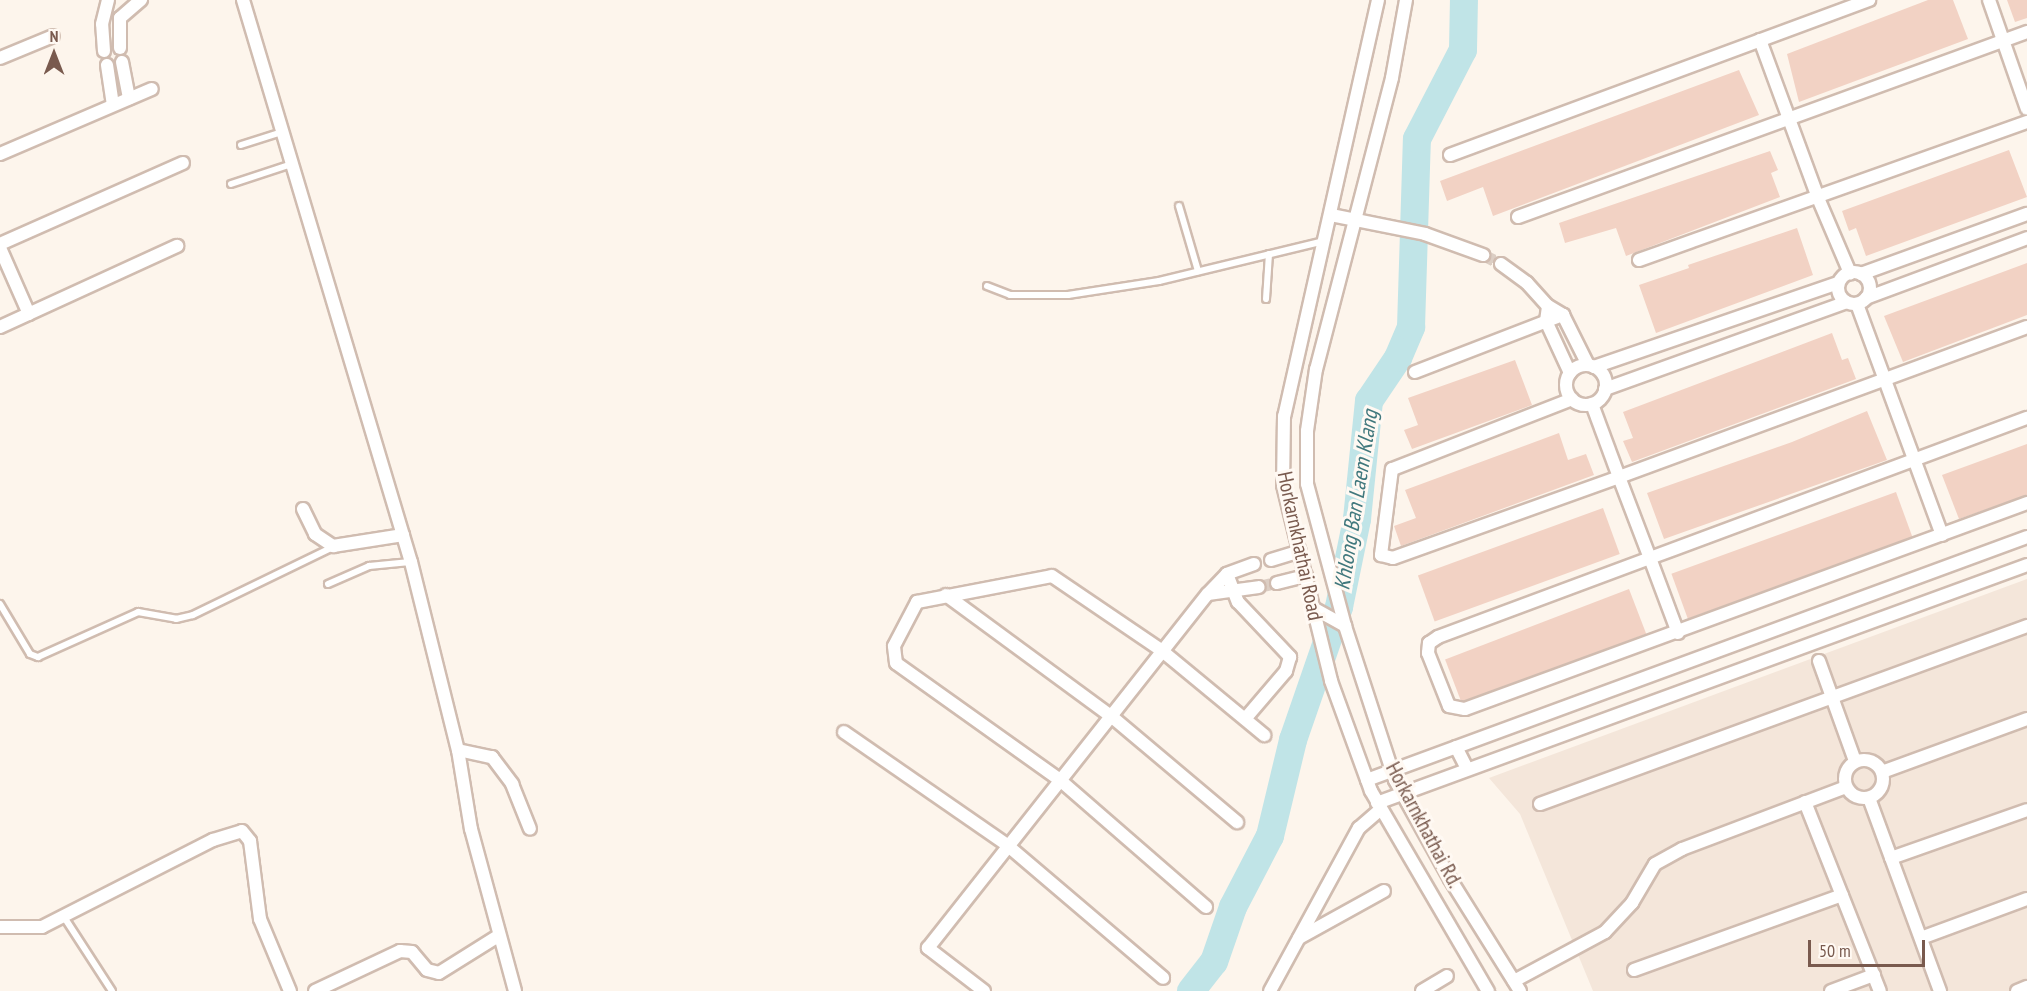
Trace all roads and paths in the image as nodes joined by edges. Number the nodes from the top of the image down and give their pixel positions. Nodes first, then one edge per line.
1 (108, 0) edge
2 (243, 0) edge
3 (1378, 0) edge
4 (1406, 0) edge
5 (1869, 0) edge
6 (1989, 0) edge
7 (136, 1) edge
8 (2027, 32) edge
9 (52, 36) dead end
10 (1760, 40) junction
11 (2003, 41) junction
12 (120, 48) dead end
13 (104, 51) dead end
14 (0, 58) edge
15 (122, 62) dead end
16 (107, 65) dead end
17 (152, 89) dead end
18 (129, 98) junction
19 (113, 105) junction
20 (2027, 109) edge
21 (1789, 119) junction
22 (2027, 122) edge
23 (282, 132) junction
24 (241, 145) dead end
25 (0, 154) edge
26 (1450, 155) dead end
27 (183, 162) dead end
28 (292, 164) junction
29 (231, 184) dead end
30 (1818, 198) junction
31 (1179, 206) dead end
32 (2027, 214) edge
33 (1331, 215) junction
34 (1518, 217) dead end
35 (1355, 219) junction
36 (2027, 238) edge
37 (1324, 241) junction
38 (0, 246) edge
39 (177, 246) dead end
40 (1269, 254) junction
41 (1483, 255) tunnel mouth
42 (1639, 260) dead end
43 (1501, 264) tunnel mouth
44 (1198, 271) junction
45 (1856, 273) junction
46 (1838, 284) junction
47 (987, 286) dead end
48 (1266, 299) dead end
49 (1857, 301) junction
50 (1548, 306) junction
51 (29, 314) junction
52 (1563, 315) junction
53 (1546, 321) junction
54 (0, 327) edge
55 (2027, 327) edge
56 (1591, 366) junction
57 (1415, 372) dead end
58 (1570, 374) junction
59 (1885, 379) junction
60 (1605, 389) junction
61 (1572, 399) junction
62 (1592, 404) junction
63 (2027, 418) edge
64 (1914, 460) junction
65 (1619, 477) junction
66 (2027, 503) edge
67 (303, 509) dead end
68 (403, 535) junction
69 (1942, 535) junction
70 (2027, 537) edge
71 (333, 546) junction
72 (1300, 552) junction
73 (1650, 558) junction
74 (1271, 560) dead end
75 (411, 562) junction
76 (1254, 564) dead end
77 (2027, 565) edge
78 (1227, 574) junction
79 (1306, 576) junction
80 (1277, 583) tunnel mouth
81 (328, 584) dead end
82 (1259, 587) tunnel mouth
83 (1232, 592) junction
84 (1208, 594) junction
85 (946, 595) junction
86 (0, 604) edge
87 (1314, 612) junction
88 (1344, 620) junction
89 (2027, 627) edge
90 (1678, 633) junction
91 (1161, 650) junction
92 (1819, 661) dead end
93 (1832, 697) junction
94 (1111, 716) junction
95 (2027, 719) edge
96 (1245, 720) junction
97 (844, 732) dead end
98 (1264, 735) dead end
99 (1456, 747) junction
100 (458, 750) junction
101 (1856, 761) junction
102 (1467, 769) junction
103 (1392, 771) junction
104 (1882, 772) junction
105 (1060, 780) junction
106 (1367, 780) junction
107 (1846, 787) junction
108 (1402, 792) junction
109 (1869, 798) junction
110 (1805, 802) junction
111 (1540, 804) dead end
112 (1379, 806) junction
113 (2027, 810) edge
114 (1237, 822) dead end
115 (530, 829) dead end
116 (1007, 845) junction
117 (1891, 858) junction
118 (1384, 891) dead end
119 (1842, 895) junction
120 (2027, 899) edge
121 (1206, 907) dead end
122 (64, 916) junction
123 (0, 927) edge
124 (498, 936) junction
125 (1299, 938) junction
126 (1921, 938) junction
127 (1634, 970) dead end
128 (1874, 975) junction
129 (1447, 976) dead end
130 (1163, 978) dead end
131 (1517, 986) edge
132 (2027, 987) edge
133 (112, 991) edge
134 (290, 991) edge
135 (315, 991) edge
136 (515, 991) edge
137 (984, 991) edge
138 (1270, 991) edge
139 (1422, 991) edge
140 (1488, 991) edge
141 (1831, 991) edge
142 (1880, 991) edge
143 (1940, 991) edge
144 (2017, 991) edge

1 - 13 street
2 - 23 street
3 - 33 street, Horkarnkhathai Road
4 - 35 street, Horkarnkhathai Road
5 - 10 street
6 - 11 street
7 - 12 street
8 - 11 street
9 - 14 street
10 - 21 street
10 - 26 street
11 - 20 street
11 - 21 street
15 - 18 street
16 - 19 street
17 - 18 street
18 - 19 street
19 - 25 street
21 - 30 street
21 - 34 street
22 - 30 street
23 - 24 lane
23 - 28 street
27 - 38 street
28 - 29 lane
28 - 68 street
30 - 42 street
30 - 45 street
31 - 44 lane
32 - 45 street
33 - 35 street
33 - 37 street, Horkarnkhathai Road
35 - 41 street
35 - 88 street, Horkarnkhathai Road
36 - 49 street
37 - 40 lane
37 - 72 street, Horkarnkhathai Road
38 - 51 street
39 - 51 street
40 - 44 lane
40 - 48 lane
43 - 50 street
44 - 47 lane
45 - 46 street
45 - 49 street
46 - 49 street
46 - 56 street
49 - 59 street
49 - 60 street
50 - 52 street
50 - 53 street
51 - 54 street
52 - 53 street
52 - 56 street
53 - 57 street
53 - 58 street
55 - 59 street
56 - 58 street
56 - 60 street
58 - 61 street
59 - 64 street
59 - 65 street
60 - 62 street
61 - 62 street
61 - 65 street
62 - 65 street
63 - 64 street
64 - 69 street
64 - 73 street
65 - 73 street
66 - 69 street
67 - 71 street
68 - 71 street
68 - 75 street
69 - 90 street
70 - 99 street
71 - 86 lane
72 - 74 street
72 - 79 street, Horkarnkhathai Road
73 - 90 street
73 - 90 street
75 - 81 lane
75 - 100 street
76 - 78 street
77 - 102 street
78 - 83 street
78 - 84 street
79 - 80 street
79 - 87 street, Horkarnkhathai Road
82 - 83 street
83 - 84 street
83 - 96 street
84 - 91 street
85 - 91 street
85 - 94 street
85 - 105 street
87 - 88 street
87 - 106 street, Horkarnkhathai Road
88 - 103 street, Horkarnkhathai Rd.
89 - 93 street
91 - 94 street
91 - 96 street
92 - 93 street
93 - 101 street
93 - 111 street
94 - 105 street
94 - 114 street
95 - 104 street
96 - 98 street
97 - 116 street
99 - 102 street
99 - 103 street
100 - 115 street
100 - 124 street
101 - 104 street
101 - 107 street
102 - 108 street
103 - 106 street
103 - 108 street, Horkarnkhathai Rd.
104 - 109 street
105 - 116 street
105 - 121 street
106 - 112 street, Horkarnkhathai Road
107 - 109 street
107 - 110 street
108 - 112 street
108 - 131 street, Horkarnkhathai Rd.
109 - 117 street
110 - 119 street
110 - 131 street
112 - 125 street
112 - 140 street, Horkarnkhathai Road
113 - 117 street
116 - 130 street
116 - 137 street
117 - 126 street
118 - 125 street
119 - 127 street
119 - 128 street
120 - 126 street
122 - 123 street
122 - 133 lane
122 - 134 street
124 - 135 street
124 - 136 street
125 - 138 street
126 - 143 street
128 - 141 street
128 - 142 street
129 - 139 street
132 - 144 street

